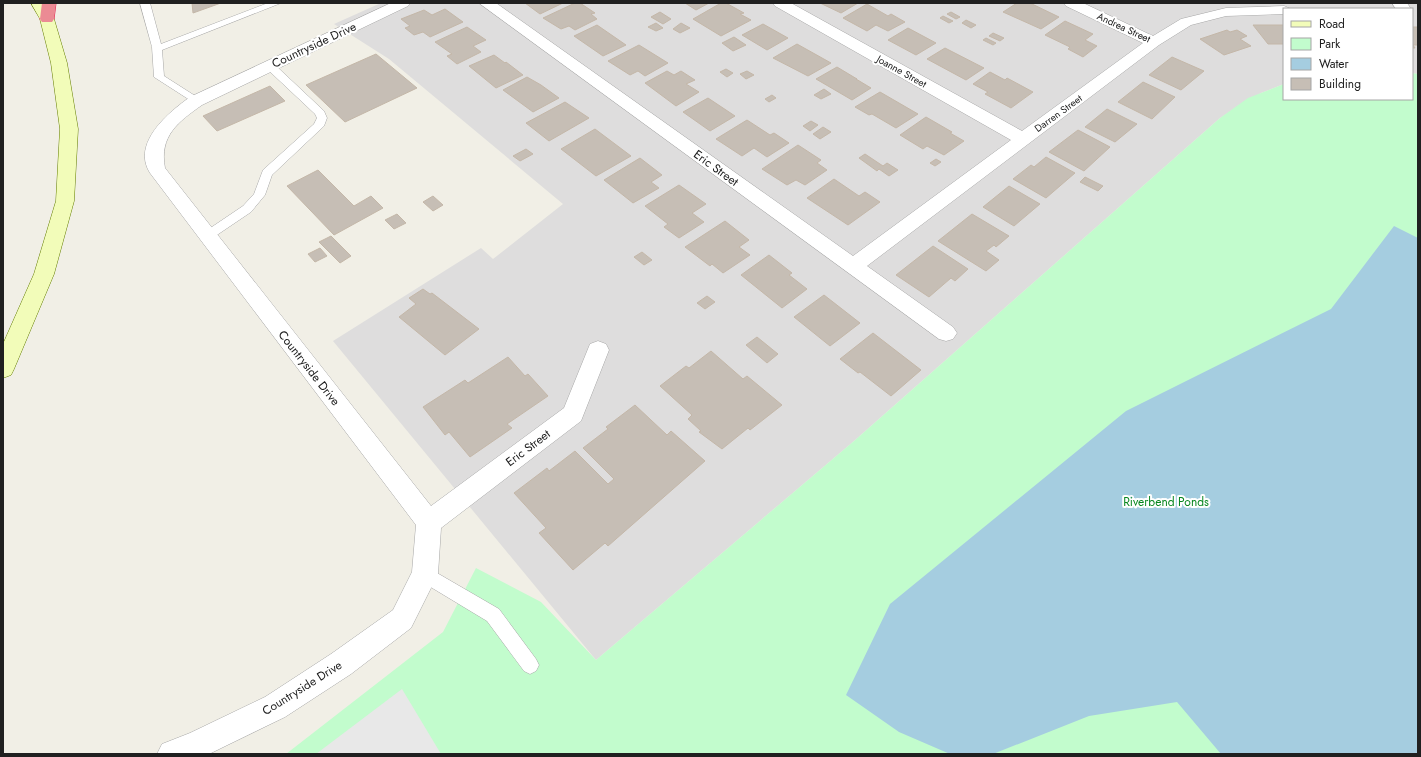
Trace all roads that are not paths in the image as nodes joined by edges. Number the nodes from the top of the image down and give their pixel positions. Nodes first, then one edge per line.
1 (38, 3) edge
2 (145, 3) edge
3 (276, 3) edge
4 (403, 3) edge
5 (486, 3) edge
6 (780, 3) edge
7 (1071, 3) edge
8 (1283, 10) edge
9 (48, 11) edge
10 (1154, 42) junction
11 (157, 49) junction
12 (270, 66) junction
13 (196, 101) junction
14 (1023, 139) junction
15 (207, 236) junction
16 (853, 266) junction
17 (946, 333) dead end
18 (598, 350) dead end
19 (3, 369) edge
20 (429, 522) junction
21 (425, 574) junction
22 (530, 665) dead end
23 (172, 754) edge

1 - 9 main road
2 - 11 lane
3 - 11 lane
4 - 12 street, Countryside Drive
5 - 16 street, Eric Street
6 - 14 street, Joanne Street
7 - 10 street, Andrea Street
8 - 10 street, Darren Street
9 - 19 main road
10 - 14 street, Darren Street
11 - 13 lane
12 - 13 street, Countryside Drive
12 - 15 lane
13 - 15 street, Countryside Drive
14 - 16 street, Darren Street
15 - 20 street, Countryside Drive
16 - 17 street, Eric Street
18 - 20 street, Eric Street
20 - 21 street, Countryside Drive
21 - 22 lane
21 - 23 street, Countryside Drive

